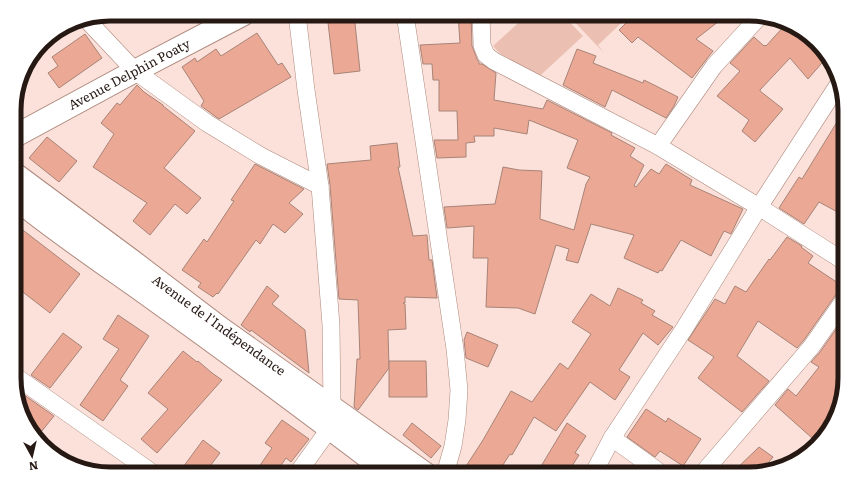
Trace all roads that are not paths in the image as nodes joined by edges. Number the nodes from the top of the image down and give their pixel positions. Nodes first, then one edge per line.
1 (231, 21) edge
2 (298, 21) edge
3 (406, 21) edge
4 (481, 21) edge
5 (755, 22) edge
6 (90, 23) edge
7 (135, 71) junction
8 (835, 90) edge
9 (21, 133) edge
10 (658, 146) junction
11 (21, 178) edge
12 (320, 186) junction
13 (21, 203) edge
14 (759, 207) junction
15 (838, 258) edge
16 (838, 309) edge
17 (21, 380) edge
18 (331, 418) junction
19 (612, 438) junction
20 (144, 467) edge
21 (302, 467) edge
22 (383, 467) edge
23 (414, 467) edge
24 (447, 467) edge
25 (597, 467) edge
26 (652, 467) edge
27 (708, 467) edge

1 - 7 street, Avenue Delphin Poaty
2 - 12 street
3 - 24 street
4 - 10 street
5 - 10 street
6 - 7 street
7 - 9 street, Avenue Delphin Poaty
7 - 12 street
8 - 14 street
10 - 14 street
11 - 18 street, Avenue de l'Indépendance
12 - 18 street
13 - 18 street, Avenue de l'Indépendance
14 - 15 street
14 - 19 street
16 - 27 street
17 - 20 street
18 - 21 street
18 - 22 street, Avenue de l'Indépendance
18 - 23 street, Avenue de l'Indépendance
19 - 25 street
19 - 26 street

